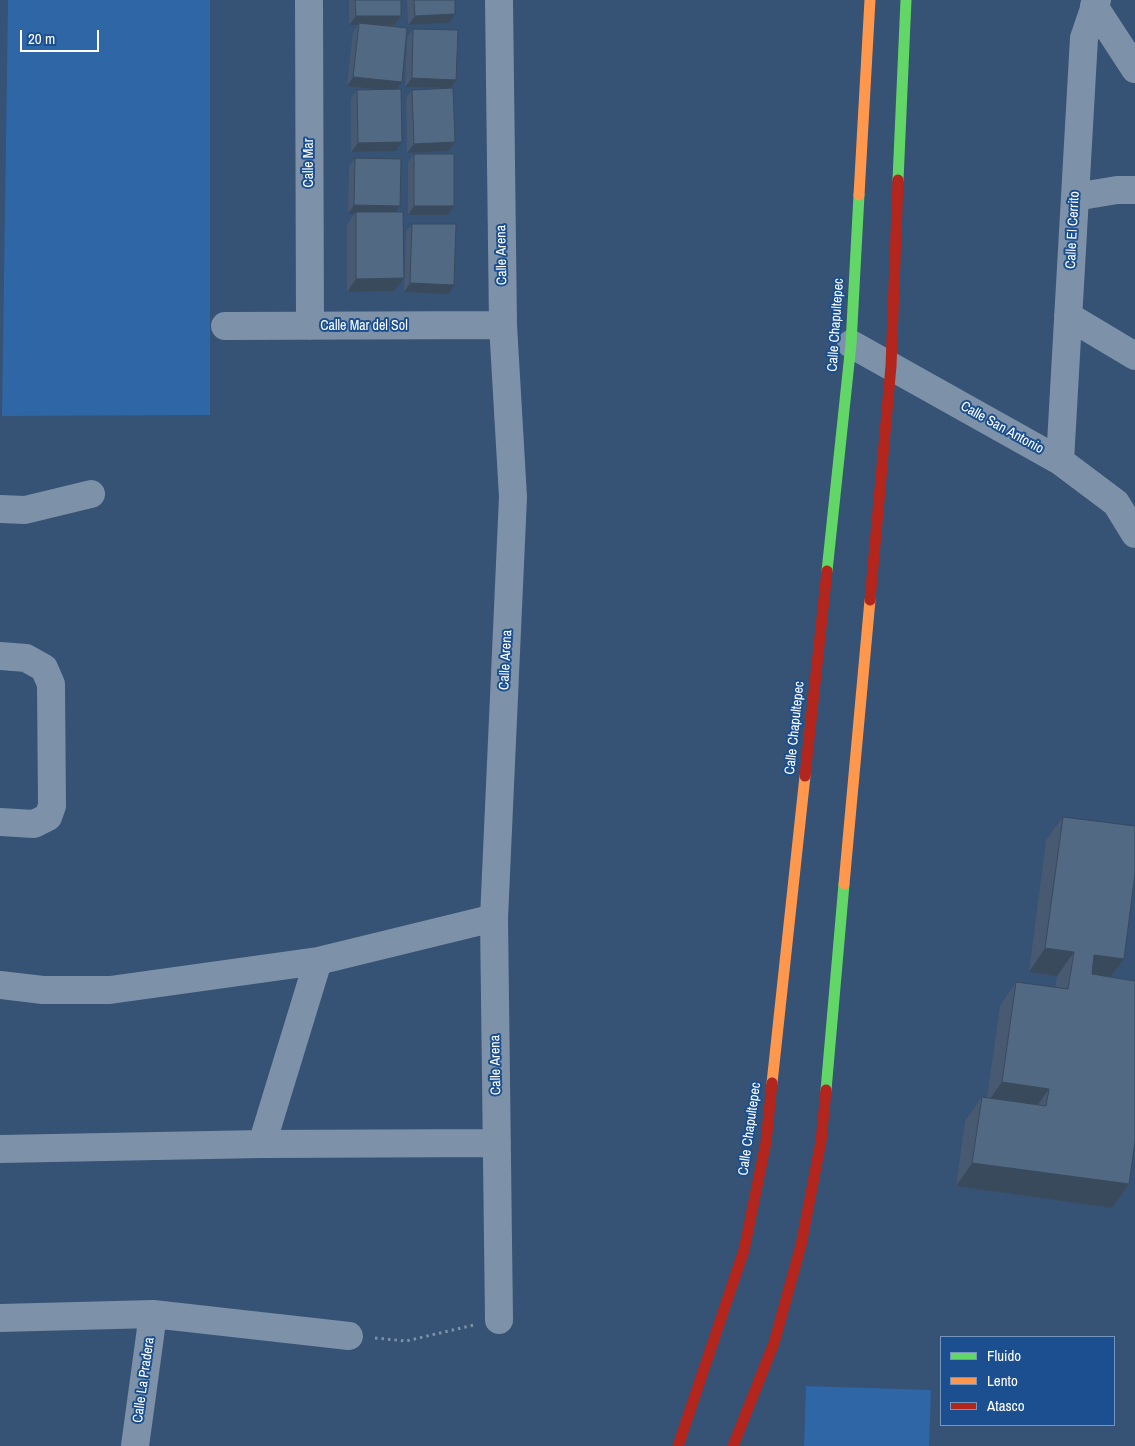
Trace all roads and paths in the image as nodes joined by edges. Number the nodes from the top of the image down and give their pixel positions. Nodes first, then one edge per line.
1 (309, 0) edge
2 (498, 0) edge
3 (870, 0) edge
4 (906, 0) edge
5 (1095, 3) edge
6 (1135, 69) edge
7 (1135, 190) edge
8 (1075, 197) junction
9 (1068, 316) junction
10 (503, 325) junction
11 (225, 326) dead end
12 (310, 326) junction
13 (851, 344) junction
14 (1135, 356) edge
15 (891, 366) junction
16 (1060, 461) junction
17 (91, 494) dead end
18 (0, 509) edge
19 (1135, 534) edge
20 (0, 656) edge
21 (0, 822) edge
22 (494, 918) junction
23 (318, 961) junction
24 (0, 985) edge
25 (497, 1143) junction
26 (262, 1144) junction
27 (0, 1149) edge
28 (153, 1314) junction
29 (0, 1318) edge
30 (499, 1320) joint
31 (349, 1336) joint
32 (135, 1446) edge
33 (678, 1446) edge
34 (733, 1446) edge

1 - 12 street, Calle Mar
2 - 10 street, Calle Arena
3 - 13 street, Calle Chapultepec
4 - 15 street
5 - 6 street
5 - 8 street, Calle El Cerrito
7 - 8 street
8 - 9 street, Calle El Cerrito
9 - 14 street
9 - 16 street, Calle El Cerrito
10 - 12 street, Calle Mar del Sol
10 - 22 street, Calle Arena
11 - 12 street, Calle Mar del Sol
13 - 15 street, Calle San Antonio
13 - 33 street, Calle Chapultepec
15 - 16 street, Calle San Antonio
15 - 34 street
16 - 19 street, Calle San Antonio
17 - 18 street
20 - 21 street
22 - 23 street
22 - 25 street, Calle Arena
23 - 24 street
23 - 26 street
25 - 26 street
25 - 30 street, Calle Arena
26 - 27 street
28 - 29 street
28 - 31 street
28 - 32 street, Calle La Pradera
30 - 31 path

